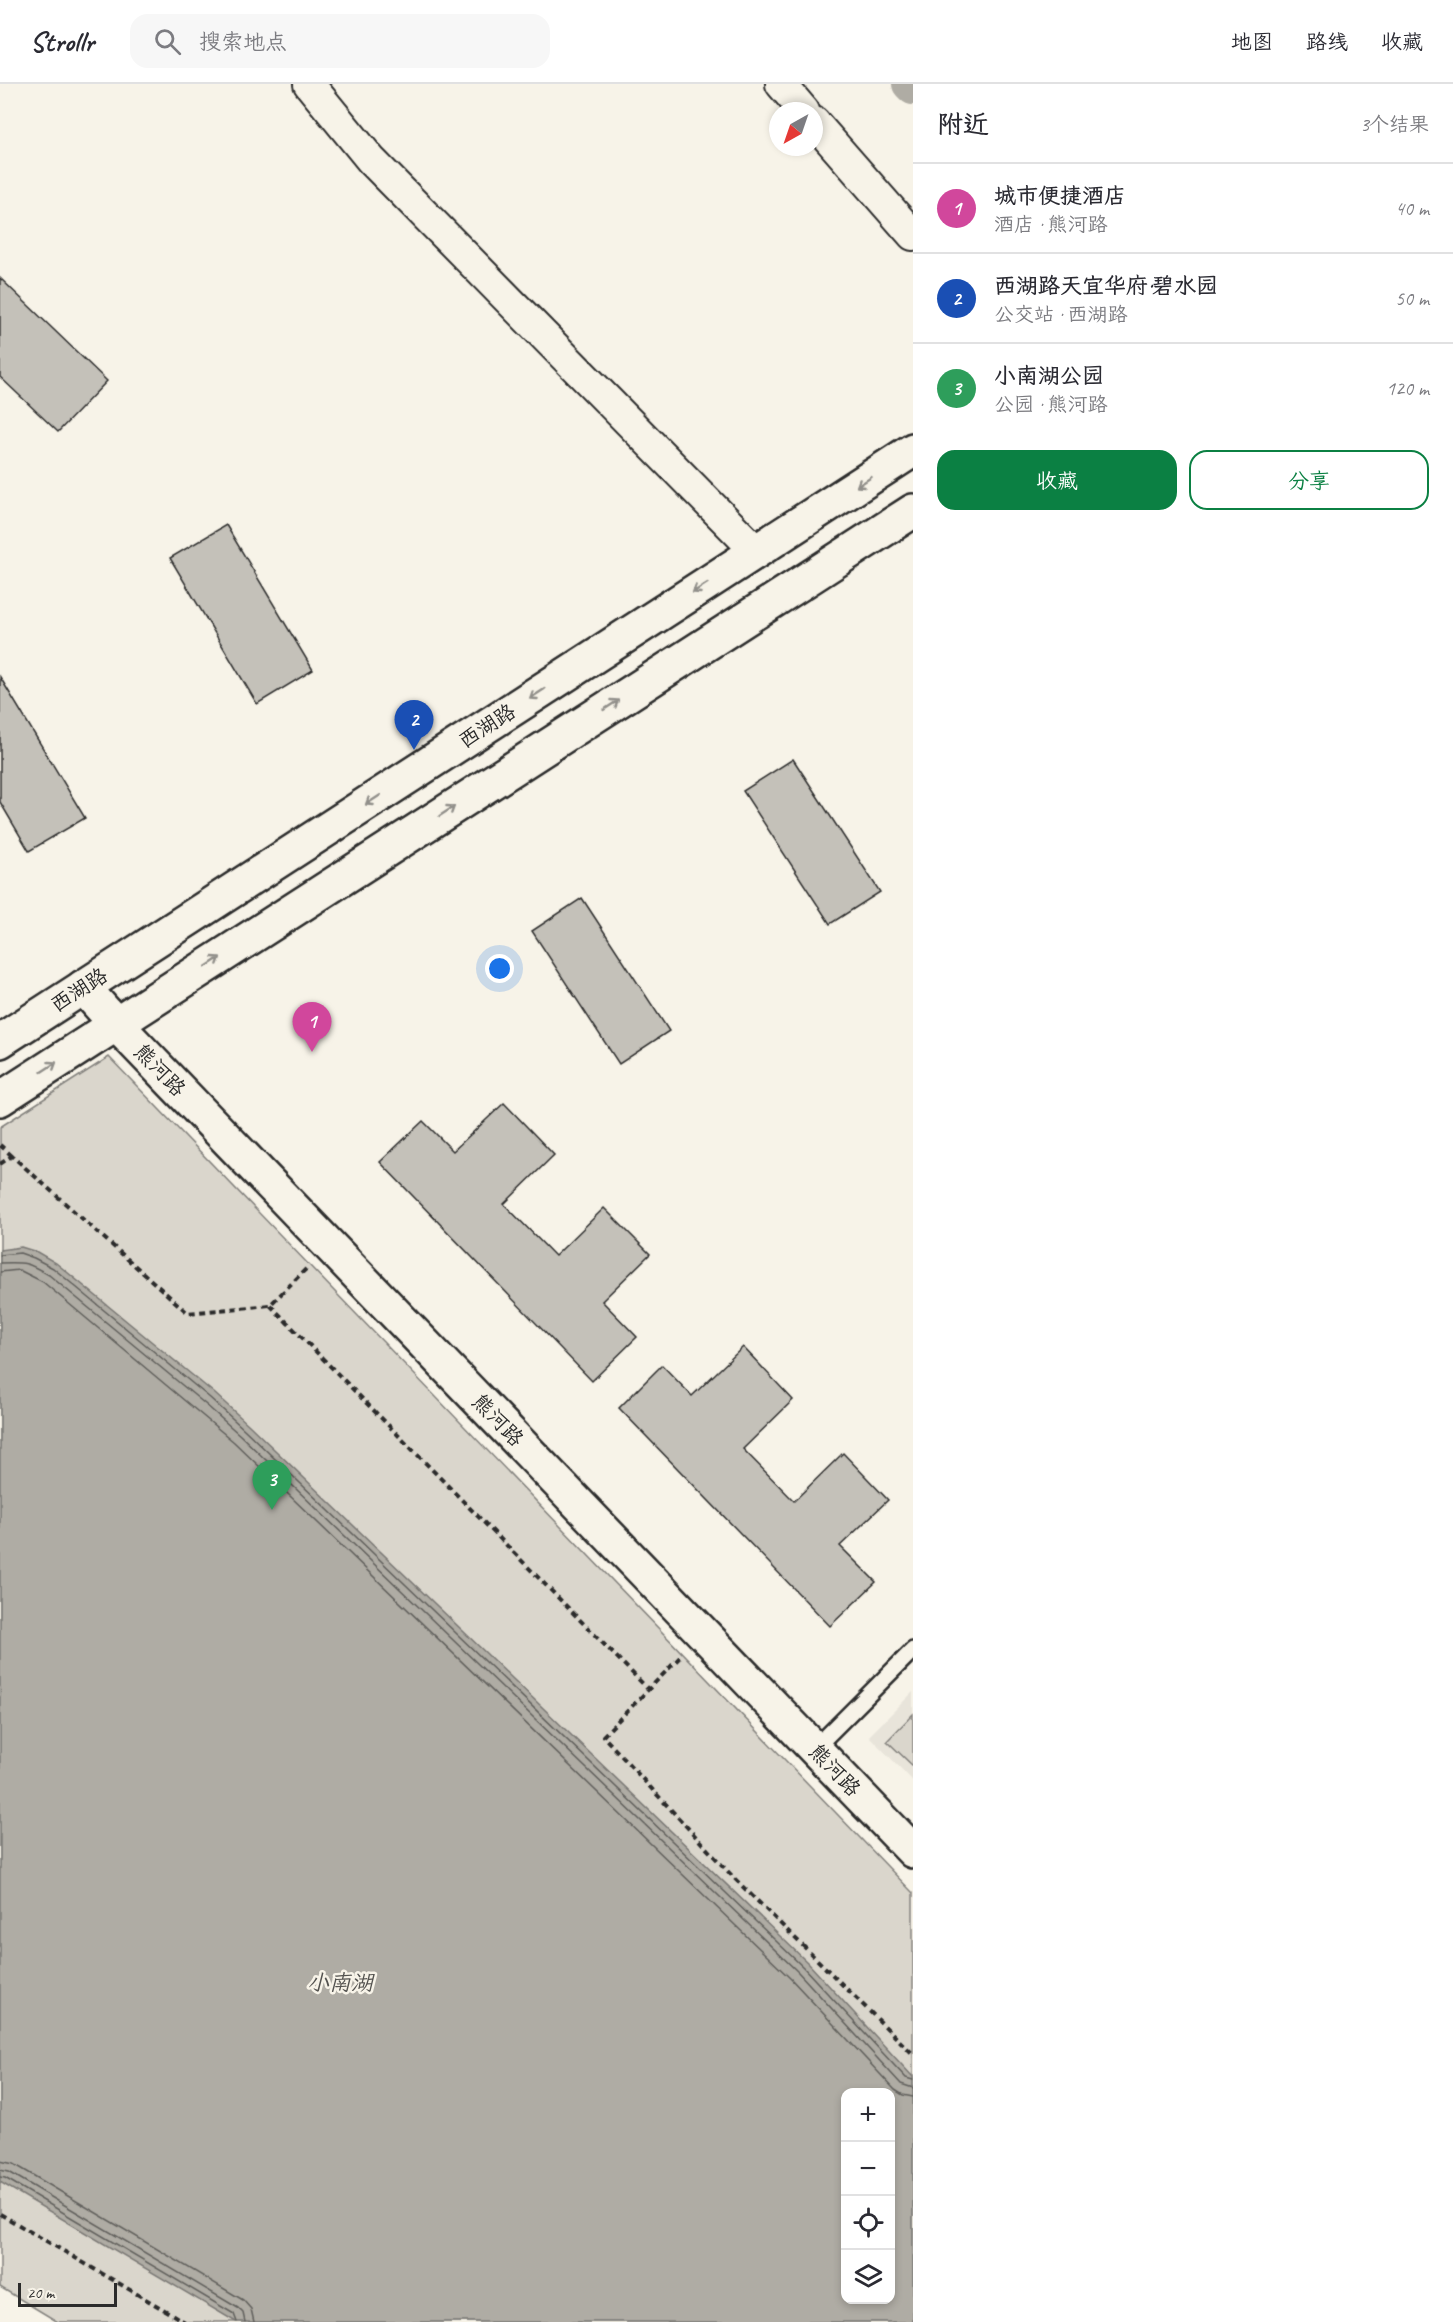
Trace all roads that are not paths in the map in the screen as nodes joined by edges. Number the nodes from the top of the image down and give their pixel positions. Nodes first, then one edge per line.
1 (309, 84) edge
2 (781, 84) edge
3 (796, 102) edge
4 (823, 132) edge
5 (913, 235) edge
6 (913, 450) edge
7 (913, 511) edge
8 (757, 552) junction
9 (83, 987) junction
10 (116, 1024) junction
11 (0, 1041) edge
12 (0, 1099) edge
13 (913, 1650) edge
14 (814, 1749) junction
15 (913, 1851) edge

1 - 8 street
2 - 3 street
4 - 5 street
6 -> 8 main road, 西湖路
10 -> 7 main road
8 -> 9 main road, 西湖路
9 - 10 main road, 熊河路
9 - 11 main road, 西湖路
12 -> 10 main road
10 - 14 main road, 熊河路
13 - 14 lane
14 - 15 main road, 熊河路

